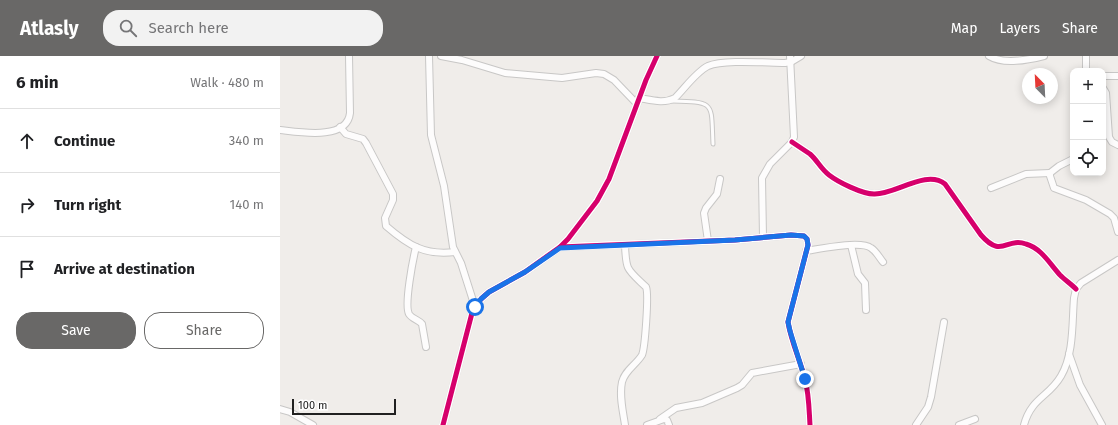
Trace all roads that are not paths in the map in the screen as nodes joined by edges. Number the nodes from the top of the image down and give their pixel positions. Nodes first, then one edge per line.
1 (349, 56) edge
2 (429, 56) edge
3 (441, 56) edge
4 (657, 56) edge
5 (802, 56) edge
6 (989, 56) edge
7 (1044, 56) edge
8 (1086, 56) edge
9 (791, 59) edge
10 (1086, 68) edge
11 (1106, 76) edge
12 (1118, 76) edge
13 (1106, 93) edge
14 (638, 101) junction
15 (670, 101) junction
16 (340, 127) junction
17 (280, 130) edge
18 (792, 142) junction
19 (713, 144) dead end
20 (1118, 145) edge
21 (1070, 160) edge
22 (1050, 172) junction
23 (720, 179) dead end
24 (991, 188) dead end
25 (1118, 232) edge
26 (763, 237) junction
27 (708, 241) junction
28 (625, 244) junction
29 (851, 245) junction
30 (416, 248) junction
31 (560, 248) junction
32 (806, 251) junction
33 (455, 252) junction
34 (1118, 260) edge
35 (883, 262) dead end
36 (1076, 289) junction
37 (475, 307) junction
38 (866, 310) dead end
39 (944, 322) dead end
40 (426, 347) dead end
41 (1069, 354) junction
42 (801, 364) junction
43 (280, 409) edge
44 (660, 419) junction
45 (975, 419) dead end
46 (1100, 424) edge
47 (313, 425) edge
48 (443, 425) edge
49 (625, 425) edge
50 (647, 425) edge
51 (669, 425) edge
52 (810, 425) edge
53 (916, 425) edge
54 (959, 425) edge
55 (1024, 425) edge

1 - 16 street
2 - 33 street
3 - 14 street
4 - 14 street
5 - 9 street
6 - 7 street
8 - 10 street
9 - 15 street
9 - 18 street
11 - 12 street
13 - 20 street
14 - 15 street
14 - 31 street
15 - 19 lane
16 - 17 street
16 - 30 street
18 - 26 street
18 - 36 street
21 - 22 street
22 - 24 street
22 - 25 street
23 - 27 street
26 - 27 street
26 - 32 street
27 - 28 street
28 - 31 street
28 - 49 street
29 - 32 street
29 - 35 street
29 - 38 street
30 - 33 street
30 - 40 street
31 - 37 street
32 - 42 street
33 - 37 street
34 - 36 street
36 - 41 street
37 - 48 street
39 - 53 street
41 - 46 street
41 - 55 street
42 - 44 street
42 - 52 street
43 - 47 street
44 - 50 street
44 - 51 street
45 - 54 street

